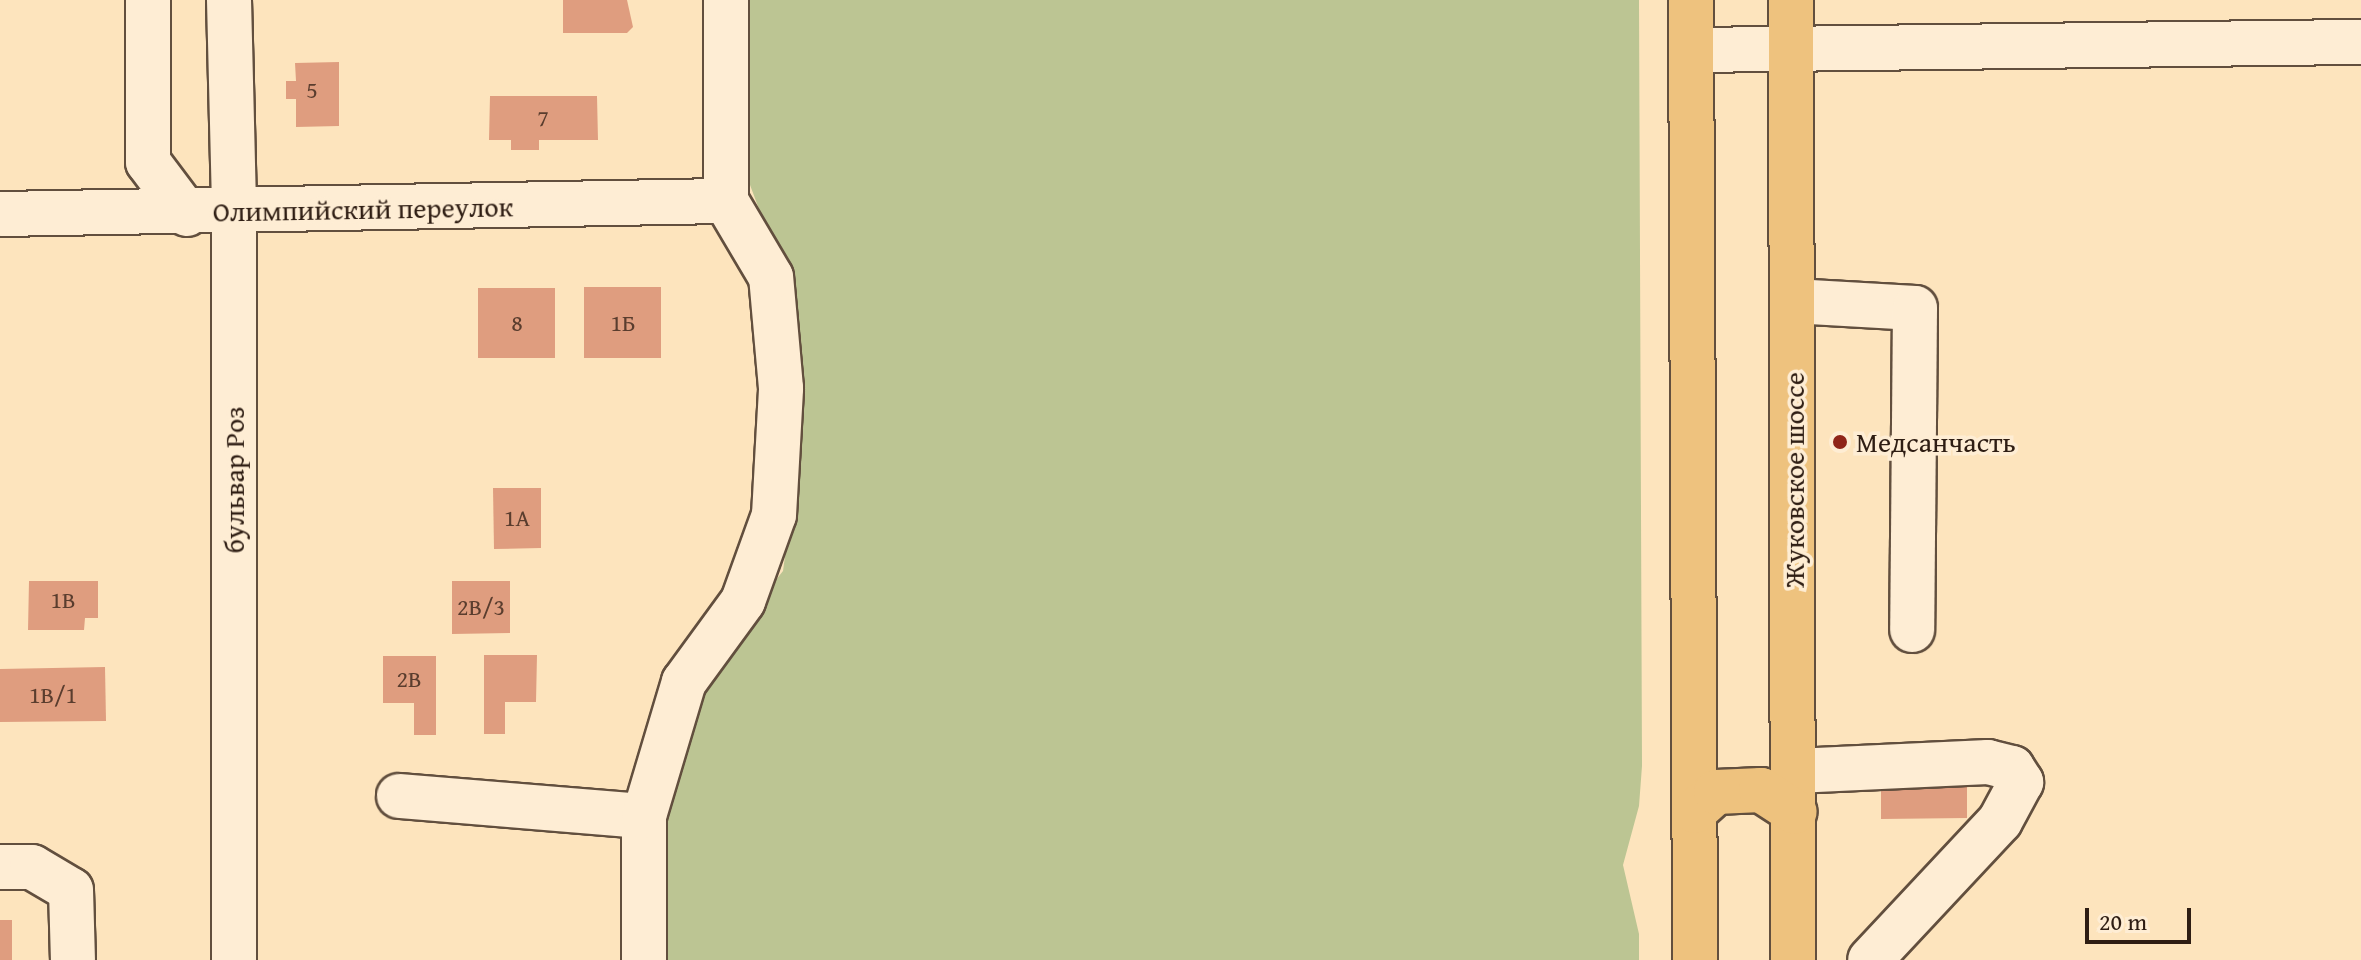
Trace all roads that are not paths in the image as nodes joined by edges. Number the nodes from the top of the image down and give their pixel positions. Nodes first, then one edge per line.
1 (148, 0) edge
2 (229, 0) edge
3 (726, 0) edge
4 (1691, 0) edge
5 (1791, 0) edge
6 (2361, 42) edge
7 (1792, 49) junction
8 (1692, 50) junction
9 (726, 201) junction
10 (234, 209) junction
11 (0, 214) edge
12 (187, 214) junction
13 (1793, 301) junction
14 (1912, 630) dead end
15 (1795, 792) junction
16 (399, 796) dead end
17 (1695, 811) junction
18 (644, 816) junction
19 (0, 867) edge
20 (73, 960) edge
21 (234, 960) edge
22 (644, 960) edge
23 (1695, 960) edge
24 (1793, 960) edge
25 (1870, 960) edge

1 - 12 street
2 - 10 street, бульвар Роз
3 - 9 street
4 - 8 main road
5 - 7 main road, Жуковское шоссе
6 - 7 street
7 - 8 street
7 - 13 main road, Жуковское шоссе
8 - 17 main road
9 - 10 street, Олимпийский переулок
9 - 18 street
10 - 12 street, Олимпийский переулок
10 - 21 street, бульвар Роз
11 - 12 street, Олимпийский переулок
13 - 14 street
13 - 15 main road, Жуковское шоссе
15 - 17 main road
15 - 24 main road, Жуковское шоссе
15 - 25 street
16 - 18 street
17 - 23 main road
18 - 22 street
19 - 20 street

